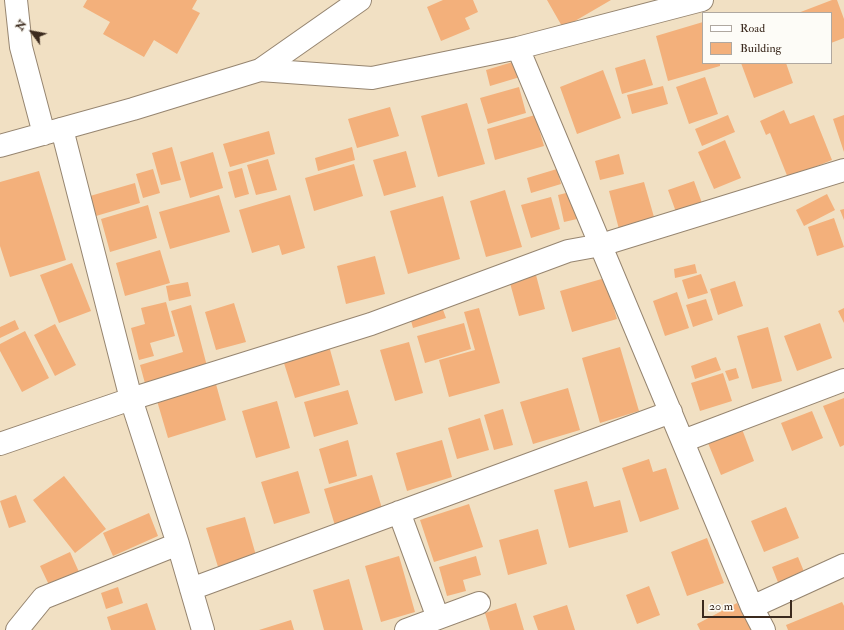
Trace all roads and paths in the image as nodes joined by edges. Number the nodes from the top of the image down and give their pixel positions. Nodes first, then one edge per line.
1 (16, 0) edge
2 (360, 0) edge
3 (702, 0) edge
4 (518, 48) junction
5 (260, 70) junction
6 (53, 131) junction
7 (0, 146) edge
8 (844, 170) edge
9 (601, 245) junction
10 (844, 380) edge
11 (131, 399) junction
12 (671, 412) junction
13 (683, 441) junction
14 (0, 444) edge
15 (399, 512) junction
16 (178, 544) junction
17 (844, 565) edge
18 (192, 589) junction
19 (479, 603) dead end
20 (752, 607) junction
21 (438, 618) junction
22 (17, 630) edge
23 (203, 630) edge
24 (406, 630) edge
25 (764, 630) edge

1 - 6 street
2 - 5 street
3 - 4 street
4 - 5 street
4 - 9 street
5 - 6 street
6 - 7 street
6 - 11 street
8 - 9 street
9 - 11 street
9 - 12 street
10 - 13 street
11 - 14 street
11 - 16 street
12 - 13 street
12 - 15 street
13 - 20 street
15 - 18 street
15 - 21 street
16 - 18 street
16 - 22 street
17 - 20 street
18 - 23 street
19 - 21 street
20 - 25 street
21 - 24 street

